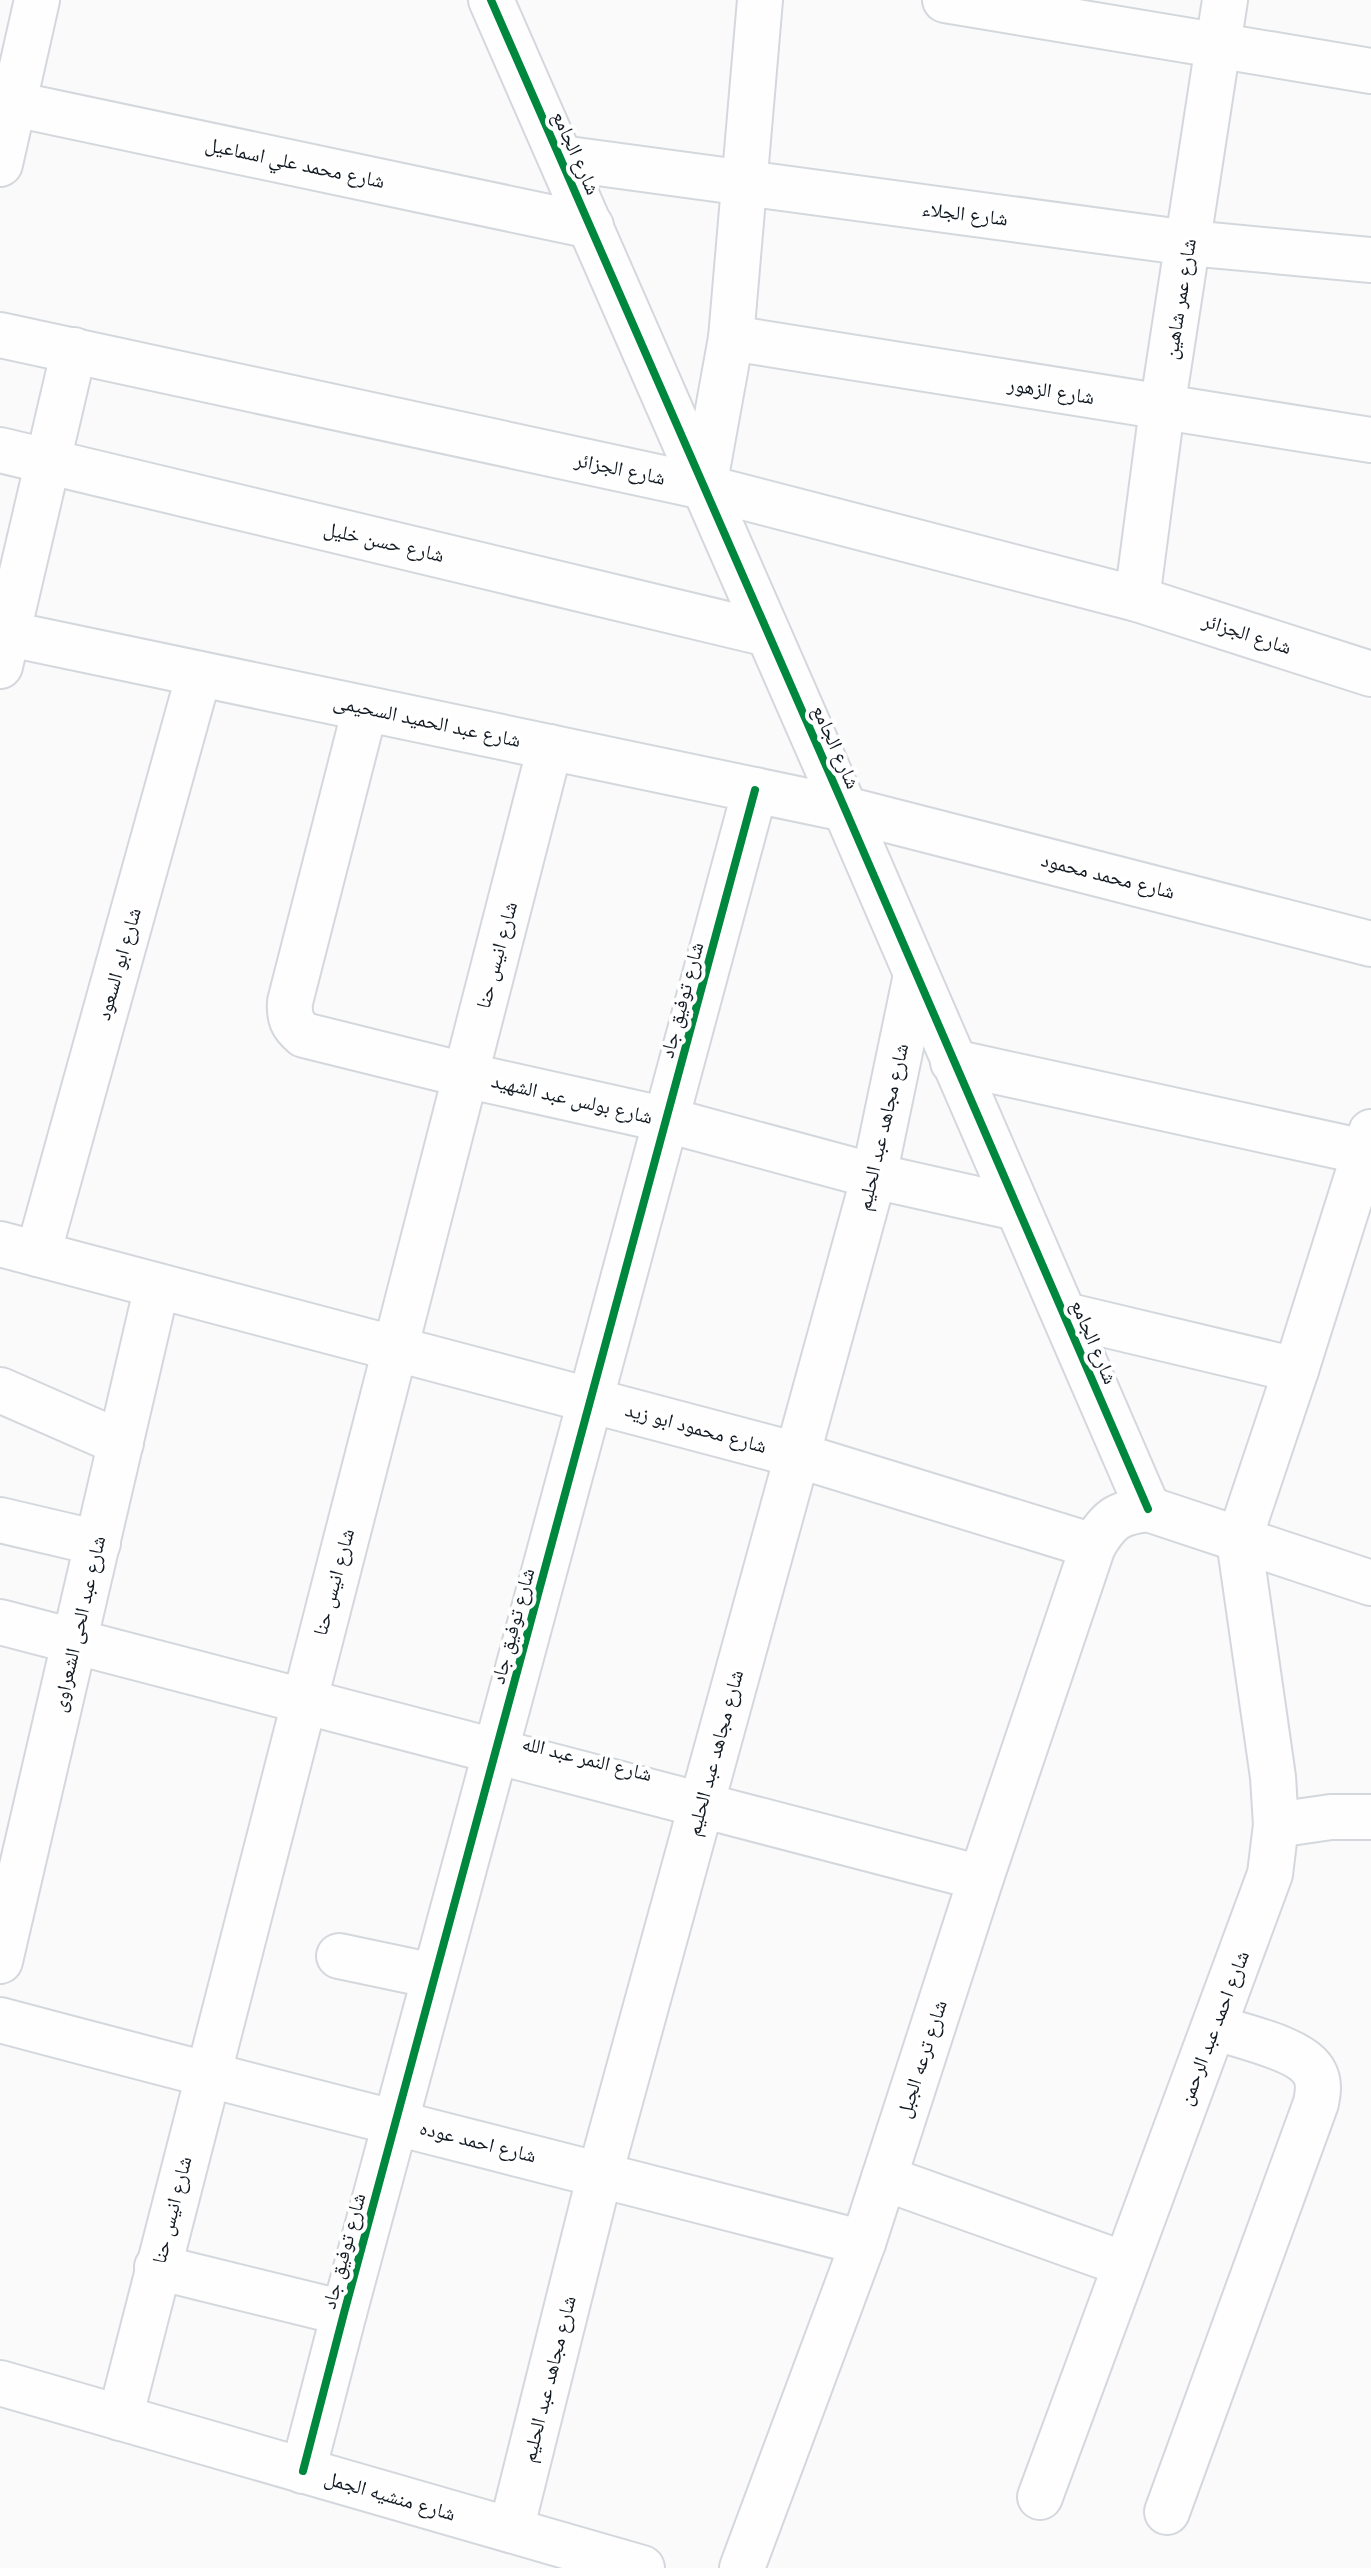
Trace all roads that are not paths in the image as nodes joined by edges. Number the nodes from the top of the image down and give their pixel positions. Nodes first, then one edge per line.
1 (37, 0) edge
2 (491, 0) edge
3 (760, 0) edge
4 (945, 0) edge
5 (1225, 0) edge
6 (1218, 46) junction
7 (1371, 71) edge
8 (7, 102) edge
9 (561, 158) junction
10 (0, 164) edge
11 (744, 185) junction
12 (591, 226) junction
13 (1189, 243) junction
14 (1371, 260) edge
15 (0, 335) edge
16 (731, 338) junction
17 (74, 350) junction
18 (1162, 409) junction
19 (1371, 440) edge
20 (0, 450) edge
21 (48, 461) junction
22 (704, 487) junction
23 (1137, 599) junction
24 (768, 634) junction
25 (3, 644) edge
26 (199, 674) junction
27 (1371, 674) edge
28 (365, 709) junction
29 (550, 747) junction
30 (755, 790) junction
31 (845, 809) junction
32 (1371, 944) edge
33 (916, 975) junction
34 (953, 1062) junction
35 (465, 1075) junction
36 (667, 1120) junction
37 (1368, 1142) edge
38 (874, 1176) junction
39 (1017, 1208) junction
40 (19, 1249) edge
41 (157, 1286) junction
42 (1065, 1315) junction
43 (395, 1349) junction
44 (1296, 1370) junction
45 (0, 1390) edge
46 (591, 1400) junction
47 (121, 1443) junction
48 (797, 1455) junction
49 (1148, 1509) junction
50 (0, 1520) edge
51 (1239, 1540) junction
52 (98, 1543) junction
53 (1093, 1546) junction
54 (1371, 1583) edge
55 (0, 1622) edge
56 (75, 1641) junction
57 (303, 1702) junction
58 (496, 1753) junction
59 (701, 1804) junction
60 (1371, 1817) edge
61 (16, 1818) edge
62 (1276, 1825) junction
63 (981, 1878) junction
64 (339, 1956) dead end
65 (0, 1961) edge
66 (434, 1976) junction
67 (0, 2020) edge
68 (1214, 2027) junction
69 (207, 2075) junction
70 (396, 2121) junction
71 (600, 2174) junction
72 (884, 2178) junction
73 (863, 2243) junction
74 (1124, 2264) junction
75 (157, 2267) junction
76 (344, 2313) junction
77 (0, 2383) edge
78 (120, 2418) junction
79 (303, 2471) junction
80 (1040, 2497) dead end
81 (1167, 2512) dead end
82 (511, 2530) junction
83 (642, 2568) edge
84 (742, 2568) edge

1 - 8 street
2 - 9 street, شارع الجامع
3 - 11 street
4 - 6 street
5 - 6 street, شارع عمر شاهين
6 - 7 street
6 - 13 street, شارع عمر شاهين
8 - 10 street
8 - 12 street, شارع محمد علي اسماعيل
9 - 11 street, شارع الجلاء
9 - 12 street, شارع الجامع
11 - 13 street, شارع الجلاء
11 - 16 street
12 - 22 street, شارع الجامع
13 - 14 street, شارع الجلاء
13 - 18 street, شارع عمر شاهين
15 - 17 street, شارع الجزائر
16 - 18 street, شارع الزهور
16 - 22 street
17 - 21 street
17 - 22 street, شارع الجزائر
18 - 19 street, شارع الزهور
18 - 23 street, شارع عمر شاهين
20 - 21 street, شارع حسن خليل
21 - 24 street, شارع حسن خليل
21 - 25 street
22 - 23 street, شارع الجزائر
22 - 24 street, شارع الجامع
23 - 27 street, شارع الجزائر
24 - 31 street, شارع الجامع
25 - 26 street, شارع عبد الحميد السحيمى
26 - 28 street, شارع عبد الحميد السحيمى
26 - 40 street, شارع ابو السعود
28 - 29 street, شارع عبد الحميد السحيمى
28 - 35 street, شارع بولس عبد الشهيد
29 - 30 street, شارع عبد الحميد السحيمى
29 - 35 street, شارع انيس حنا
30 - 31 street, شارع عبد الحميد السحيمى
30 - 36 street, شارع توفيق جاد
31 - 32 street, شارع محمد محمود
31 - 33 street, شارع الجامع
33 - 34 street, شارع الجامع
33 - 38 street, شارع مجاهد عبد الحليم
34 - 37 street
34 - 39 street, شارع الجامع
35 - 36 street, شارع بولس عبد الشهيد
35 - 43 street, شارع انيس حنا
36 - 38 street, شارع بولس عبد الشهيد
36 - 46 street, شارع توفيق جاد
37 - 44 street
38 - 39 street, شارع بولس عبد الشهيد
38 - 48 street, شارع مجاهد عبد الحليم
39 - 42 street, شارع الجامع
40 - 41 street, شارع محمود ابو زيد
41 - 43 street, شارع محمود ابو زيد
41 - 47 street, شارع عبد الحى الشعراوى
42 - 44 street
42 - 49 street, شارع الجامع
43 - 46 street, شارع محمود ابو زيد
43 - 57 street, شارع انيس حنا
44 - 51 street
45 - 47 street
46 - 48 street, شارع محمود ابو زيد
46 - 58 street, شارع توفيق جاد
47 - 52 street, شارع عبد الحى الشعراوى
48 - 53 street, شارع محمود ابو زيد
48 - 59 street, شارع مجاهد عبد الحليم
49 - 51 street
49 - 53 street
50 - 52 street
51 - 54 street
51 - 62 street, شارع احمد عبد الرحمن
52 - 56 street, شارع عبد الحى الشعراوى
53 - 63 street, شارع ترعه الجبل
55 - 56 street, شارع النمر عبد الله
56 - 57 street, شارع النمر عبد الله
56 - 61 street, شارع عبد الحى الشعراوى
57 - 58 street, شارع النمر عبد الله
57 - 69 street, شارع انيس حنا
58 - 59 street, شارع النمر عبد الله
58 - 66 street, شارع توفيق جاد
59 - 63 street, شارع النمر عبد الله
59 - 71 street, شارع مجاهد عبد الحليم
60 - 62 street
61 - 65 street, شارع عبد الحى الشعراوى
62 - 68 street, شارع احمد عبد الرحمن
63 - 72 street, شارع ترعه الجبل
64 - 66 street
66 - 70 street, شارع توفيق جاد
67 - 69 street, شارع احمد عوده
68 - 74 street, شارع احمد عبد الرحمن
68 - 81 street
69 - 70 street, شارع احمد عوده
69 - 75 street, شارع انيس حنا
70 - 71 street, شارع احمد عوده
70 - 76 street, شارع توفيق جاد
71 - 73 street, شارع احمد عوده
71 - 82 street, شارع مجاهد عبد الحليم
72 - 73 street, شارع ترعه الجبل
72 - 74 street
73 - 84 street, شارع ترعه الجبل
74 - 80 street, شارع احمد عبد الرحمن
75 - 76 street
75 - 78 street, شارع انيس حنا
76 - 79 street, شارع توفيق جاد
77 - 78 street, شارع منشيه الجمل
78 - 79 street, شارع منشيه الجمل
79 - 82 street, شارع منشيه الجمل
82 - 83 street, شارع منشيه الجمل

